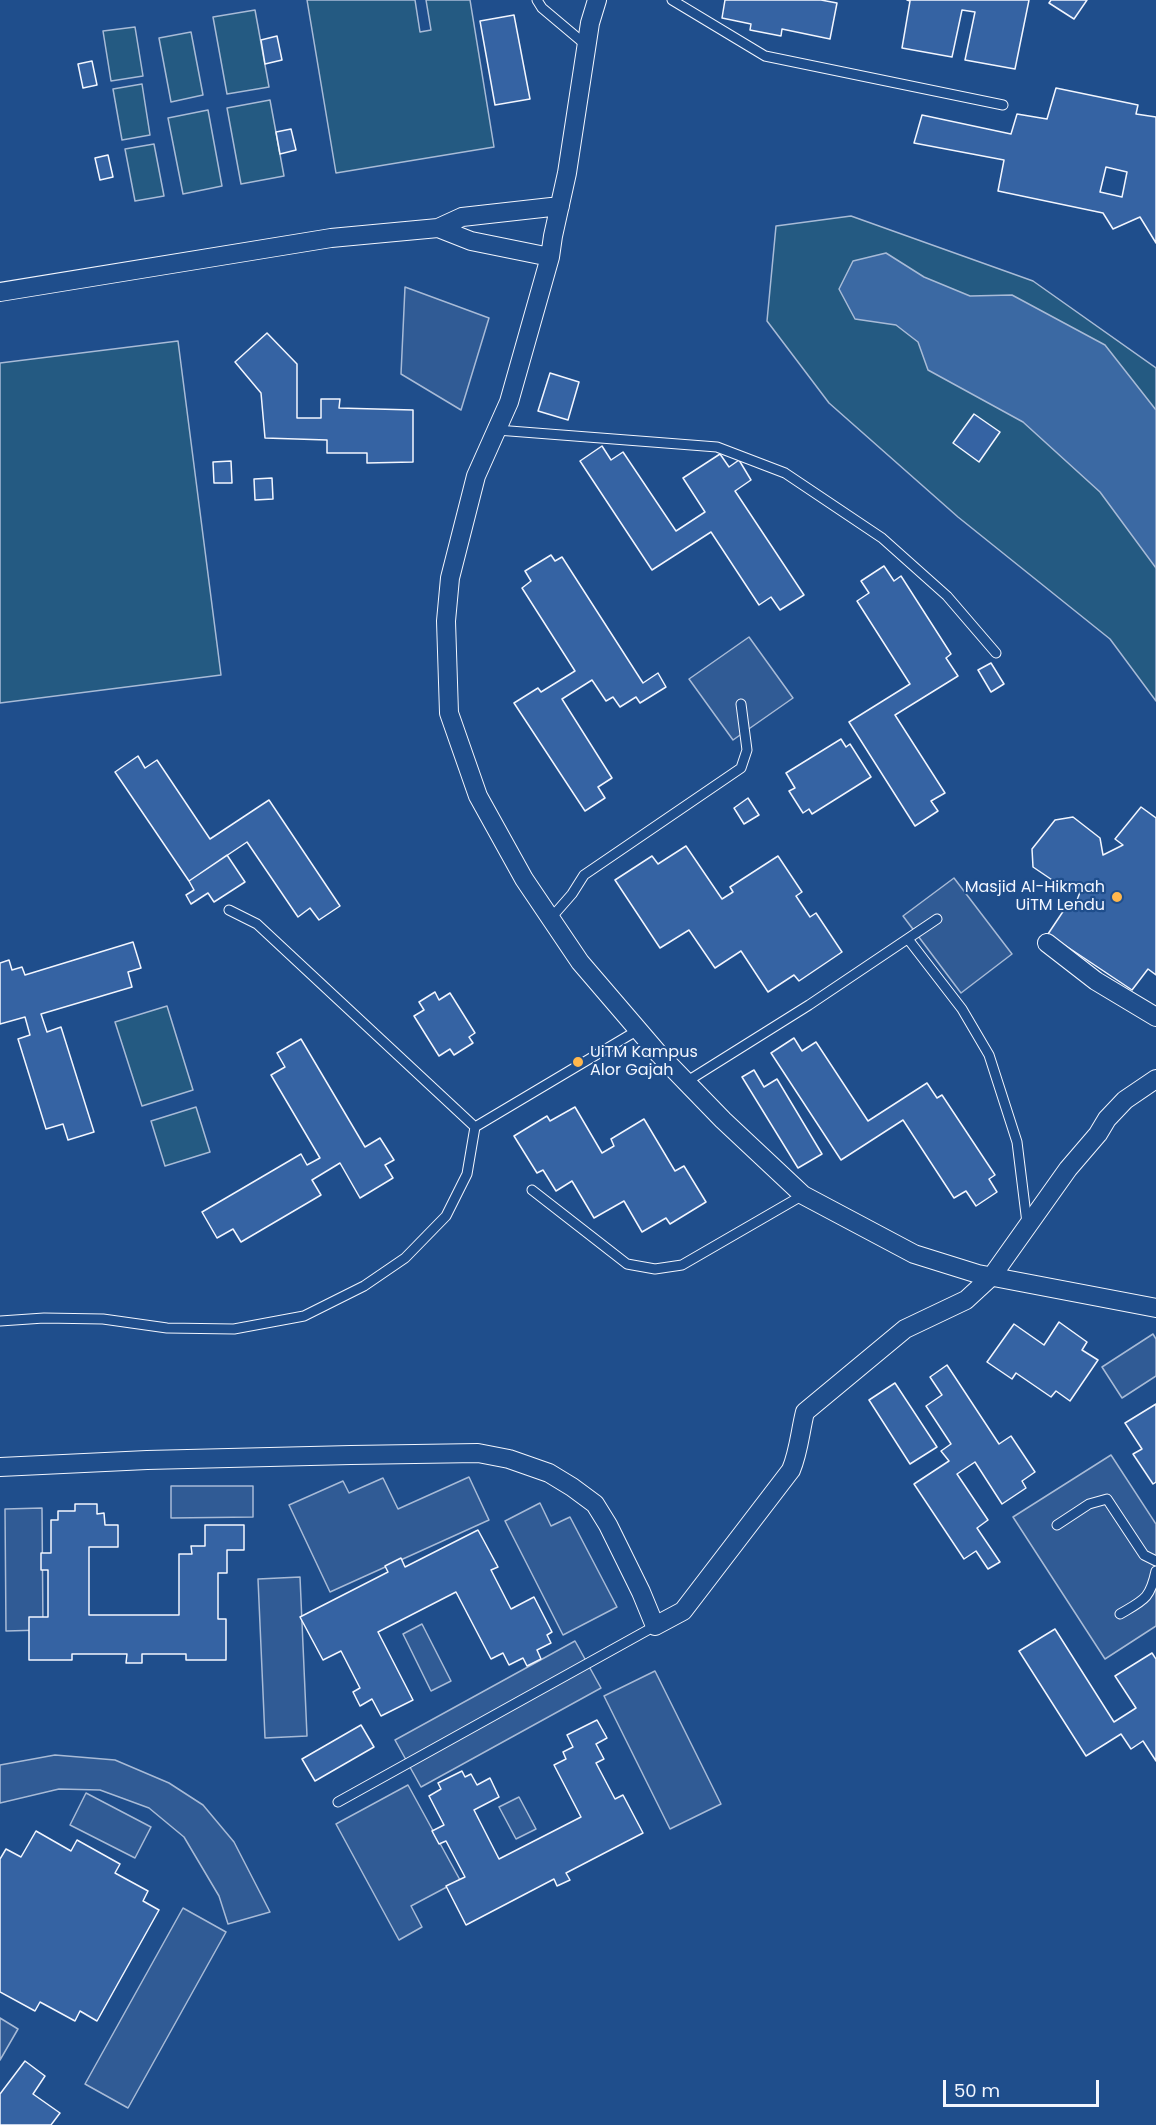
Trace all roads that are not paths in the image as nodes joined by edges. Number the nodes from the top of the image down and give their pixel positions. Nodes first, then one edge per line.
1 (537, 0) edge
2 (597, 0) edge
3 (672, 0) edge
4 (587, 45) junction
5 (1003, 105) dead end
6 (560, 206) junction
7 (438, 228) junction
8 (550, 257) junction
9 (0, 292) edge
10 (496, 430) junction
11 (996, 653) dead end
12 (741, 704) dead end
13 (229, 910) dead end
14 (551, 918) junction
15 (937, 919) dead end
16 (908, 939) junction
17 (1047, 943) dead end
18 (1156, 1017) edge
19 (638, 1030) junction
20 (1156, 1079) edge
21 (686, 1082) junction
22 (475, 1127) junction
23 (532, 1190) dead end
24 (803, 1195) junction
25 (1028, 1225) junction
26 (992, 1276) junction
27 (1156, 1308) edge
28 (0, 1321) edge
29 (0, 1467) edge
30 (1057, 1525) dead end
31 (1156, 1561) edge
32 (1156, 1571) edge
33 (1120, 1614) dead end
34 (655, 1626) junction
35 (338, 1803) dead end

1 - 4 lane
2 - 4 street
3 - 5 lane
4 - 6 street
6 - 7 street
6 - 8 street
7 - 8 street
7 - 9 street
8 - 10 street
10 - 11 lane
10 - 14 street
12 - 14 lane
13 - 22 lane
14 - 19 street
15 - 16 lane
16 - 21 lane
16 - 25 lane
17 - 18 street
19 - 21 street
19 - 22 lane
20 - 25 street
21 - 24 street
22 - 28 lane
23 - 24 lane
24 - 26 street
25 - 26 street
26 - 27 street
26 - 34 street
29 - 34 street
30 - 31 lane
32 - 33 lane
34 - 35 lane

